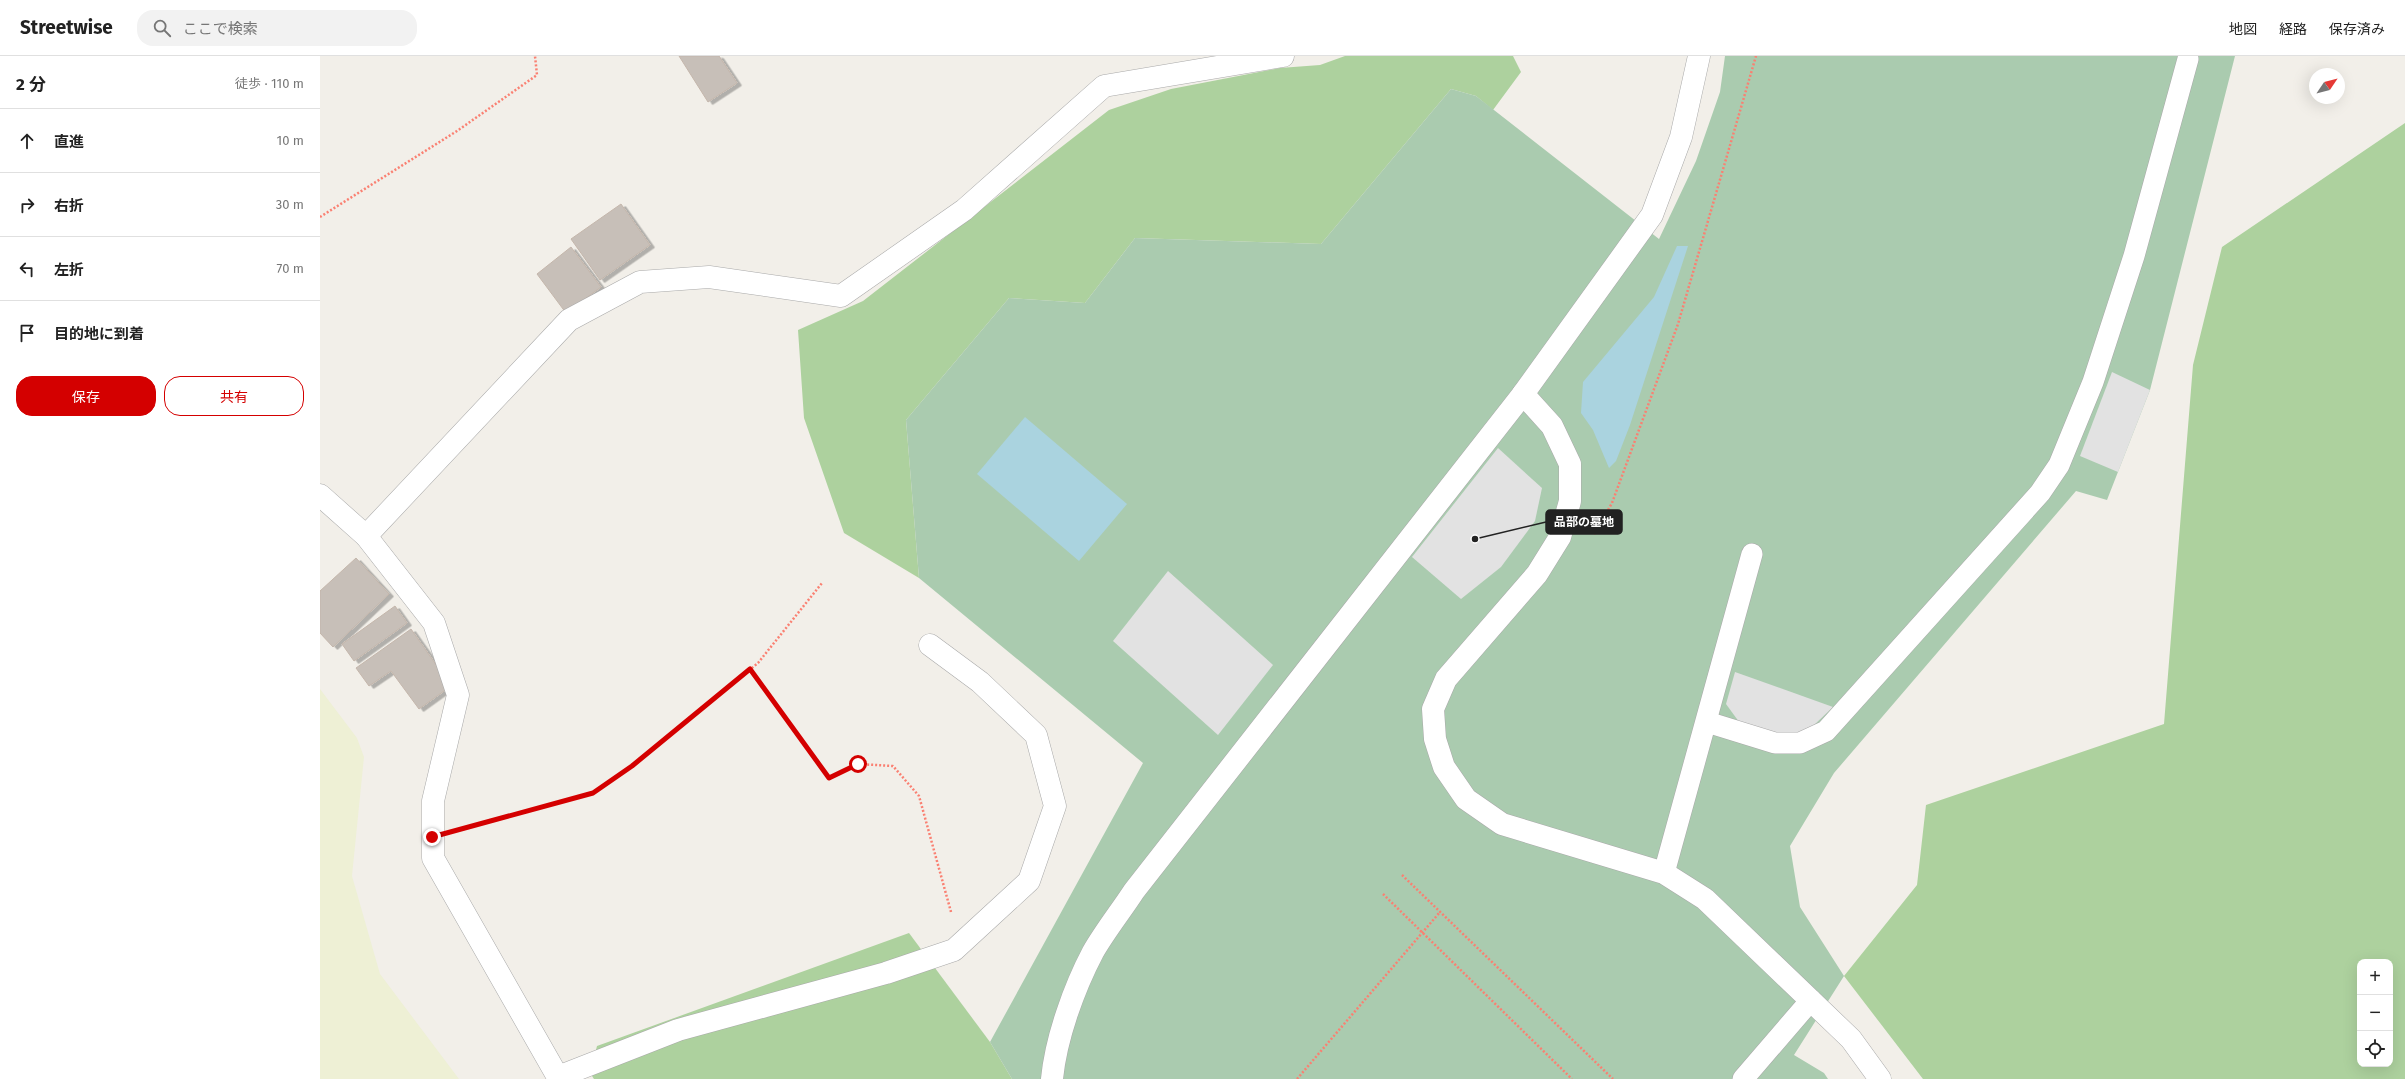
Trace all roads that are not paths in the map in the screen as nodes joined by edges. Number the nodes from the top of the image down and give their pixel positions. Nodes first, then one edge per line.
1 (1283, 56) edge
2 (1699, 56) edge
3 (2188, 59) dead end
4 (1523, 394) junction
5 (321, 498) edge
6 (366, 536) junction
7 (1752, 554) dead end
8 (930, 645) dead end
9 (1707, 722) junction
10 (1664, 873) junction
11 (1811, 1000) junction
12 (559, 1078) edge
13 (1052, 1079) edge
14 (1743, 1079) edge
15 (1880, 1079) edge

1 - 6 street
2 - 4 street
3 - 9 lane
4 - 10 street
4 - 13 street
5 - 6 street
6 - 12 street
7 - 9 lane
8 - 12 street
9 - 10 lane
10 - 11 street
11 - 14 lane
11 - 15 street

